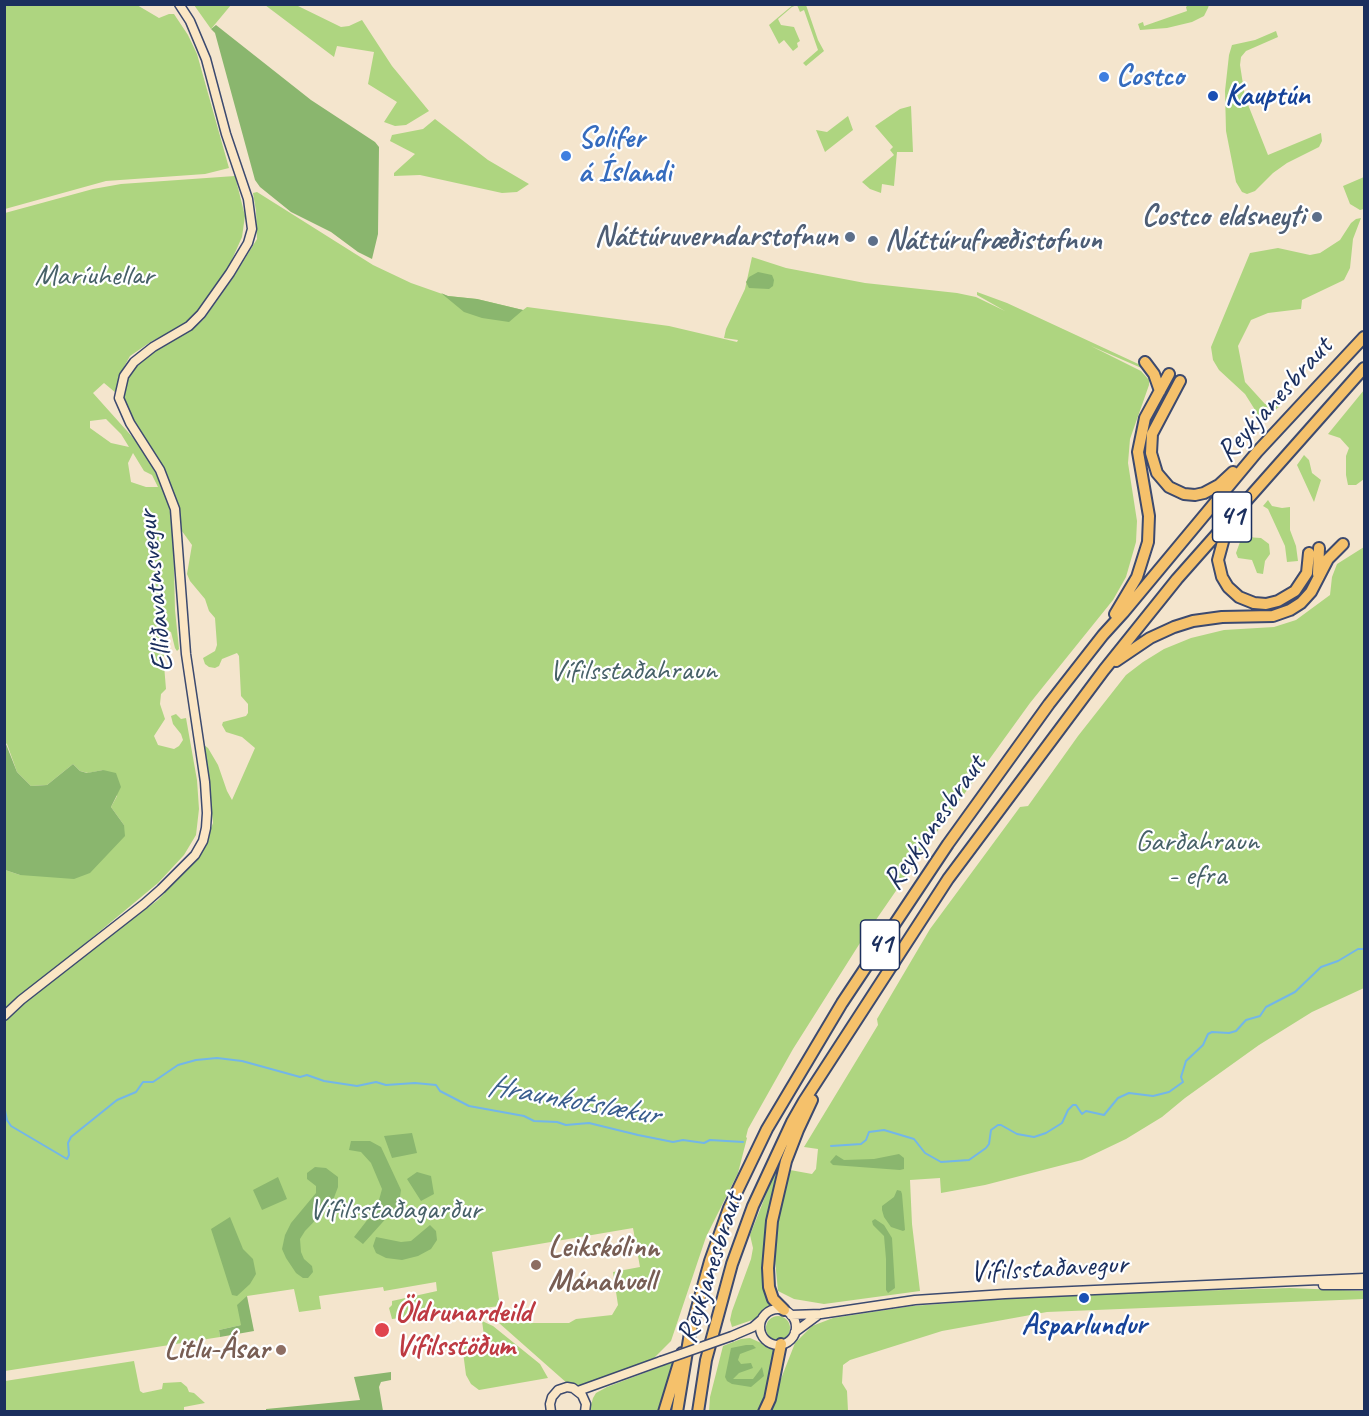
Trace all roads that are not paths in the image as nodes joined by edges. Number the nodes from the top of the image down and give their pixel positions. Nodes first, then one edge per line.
1 (179, 4) edge
2 (1365, 337) edge
3 (1145, 362) dead end
4 (1365, 368) edge
5 (1169, 374) dead end
6 (1180, 381) dead end
7 (1160, 391) junction
8 (1305, 400) junction
9 (1231, 519) junction
10 (1343, 544) dead end
11 (1319, 548) dead end
12 (1309, 553) dead end
13 (1316, 583) junction
14 (1103, 635) junction
15 (1104, 670) junction
16 (4, 1016) edge
17 (818, 1082) junction
18 (1365, 1278) edge
19 (1281, 1283) junction
20 (1365, 1285) edge
21 (787, 1312) junction
22 (821, 1314) junction
23 (762, 1320) junction
24 (795, 1332) junction
25 (690, 1333) junction
26 (742, 1333) junction
27 (763, 1337) junction
28 (781, 1344) junction
29 (600, 1384) junction
30 (578, 1391) junction
31 (585, 1399) junction
32 (550, 1408) edge
33 (542, 1412) edge
34 (585, 1412) edge
35 (664, 1412) edge
36 (677, 1412) edge
37 (698, 1412) edge
38 (764, 1412) edge

1 - 16 main road, Elliðavatnsvegur
2 - 8 highway, Reykjanesbraut / 41
3 - 7 highway
4 - 9 highway, Reykjanesbraut / 41
5 - 7 highway
6 - 8 highway
7 - 14 highway
8 - 14 highway, Reykjanesbraut / 41
9 - 12 highway
9 - 15 highway, Reykjanesbraut / 41
10 - 13 highway
11 - 13 highway
13 - 15 highway
14 - 25 highway, Reykjanesbraut / 41
15 - 17 highway, Reykjanesbraut / 41
17 - 21 highway
17 - 37 highway, Reykjanesbraut / 41
18 - 19 main road, Vífilsstaðavegur
19 - 20 main road, Vífilsstaðavegur
19 - 22 main road, Vífilsstaðavegur
21 - 22 main road, Vífilsstaðavegur
21 - 23 main road, Vífilsstaðavegur
21 - 24 main road
22 - 24 main road, Vífilsstaðavegur
23 - 26 main road, Vífilsstaðavegur
23 - 27 main road
24 - 28 main road, Vífilsstaðavegur
25 - 35 highway
25 - 36 highway, Reykjanesbraut / 41
26 - 27 main road, Vífilsstaðavegur
26 - 29 main road, Vífilsstaðavegur, bridge
27 - 28 main road, Vífilsstaðavegur
28 - 38 highway
29 - 30 main road, Vífilsstaðavegur
29 - 31 main road, Vífilsstaðavegur
30 - 31 main road
30 - 32 main road, Vífilsstaðavegur
31 - 34 main road
32 - 33 main road, Vífilsstaðavegur

